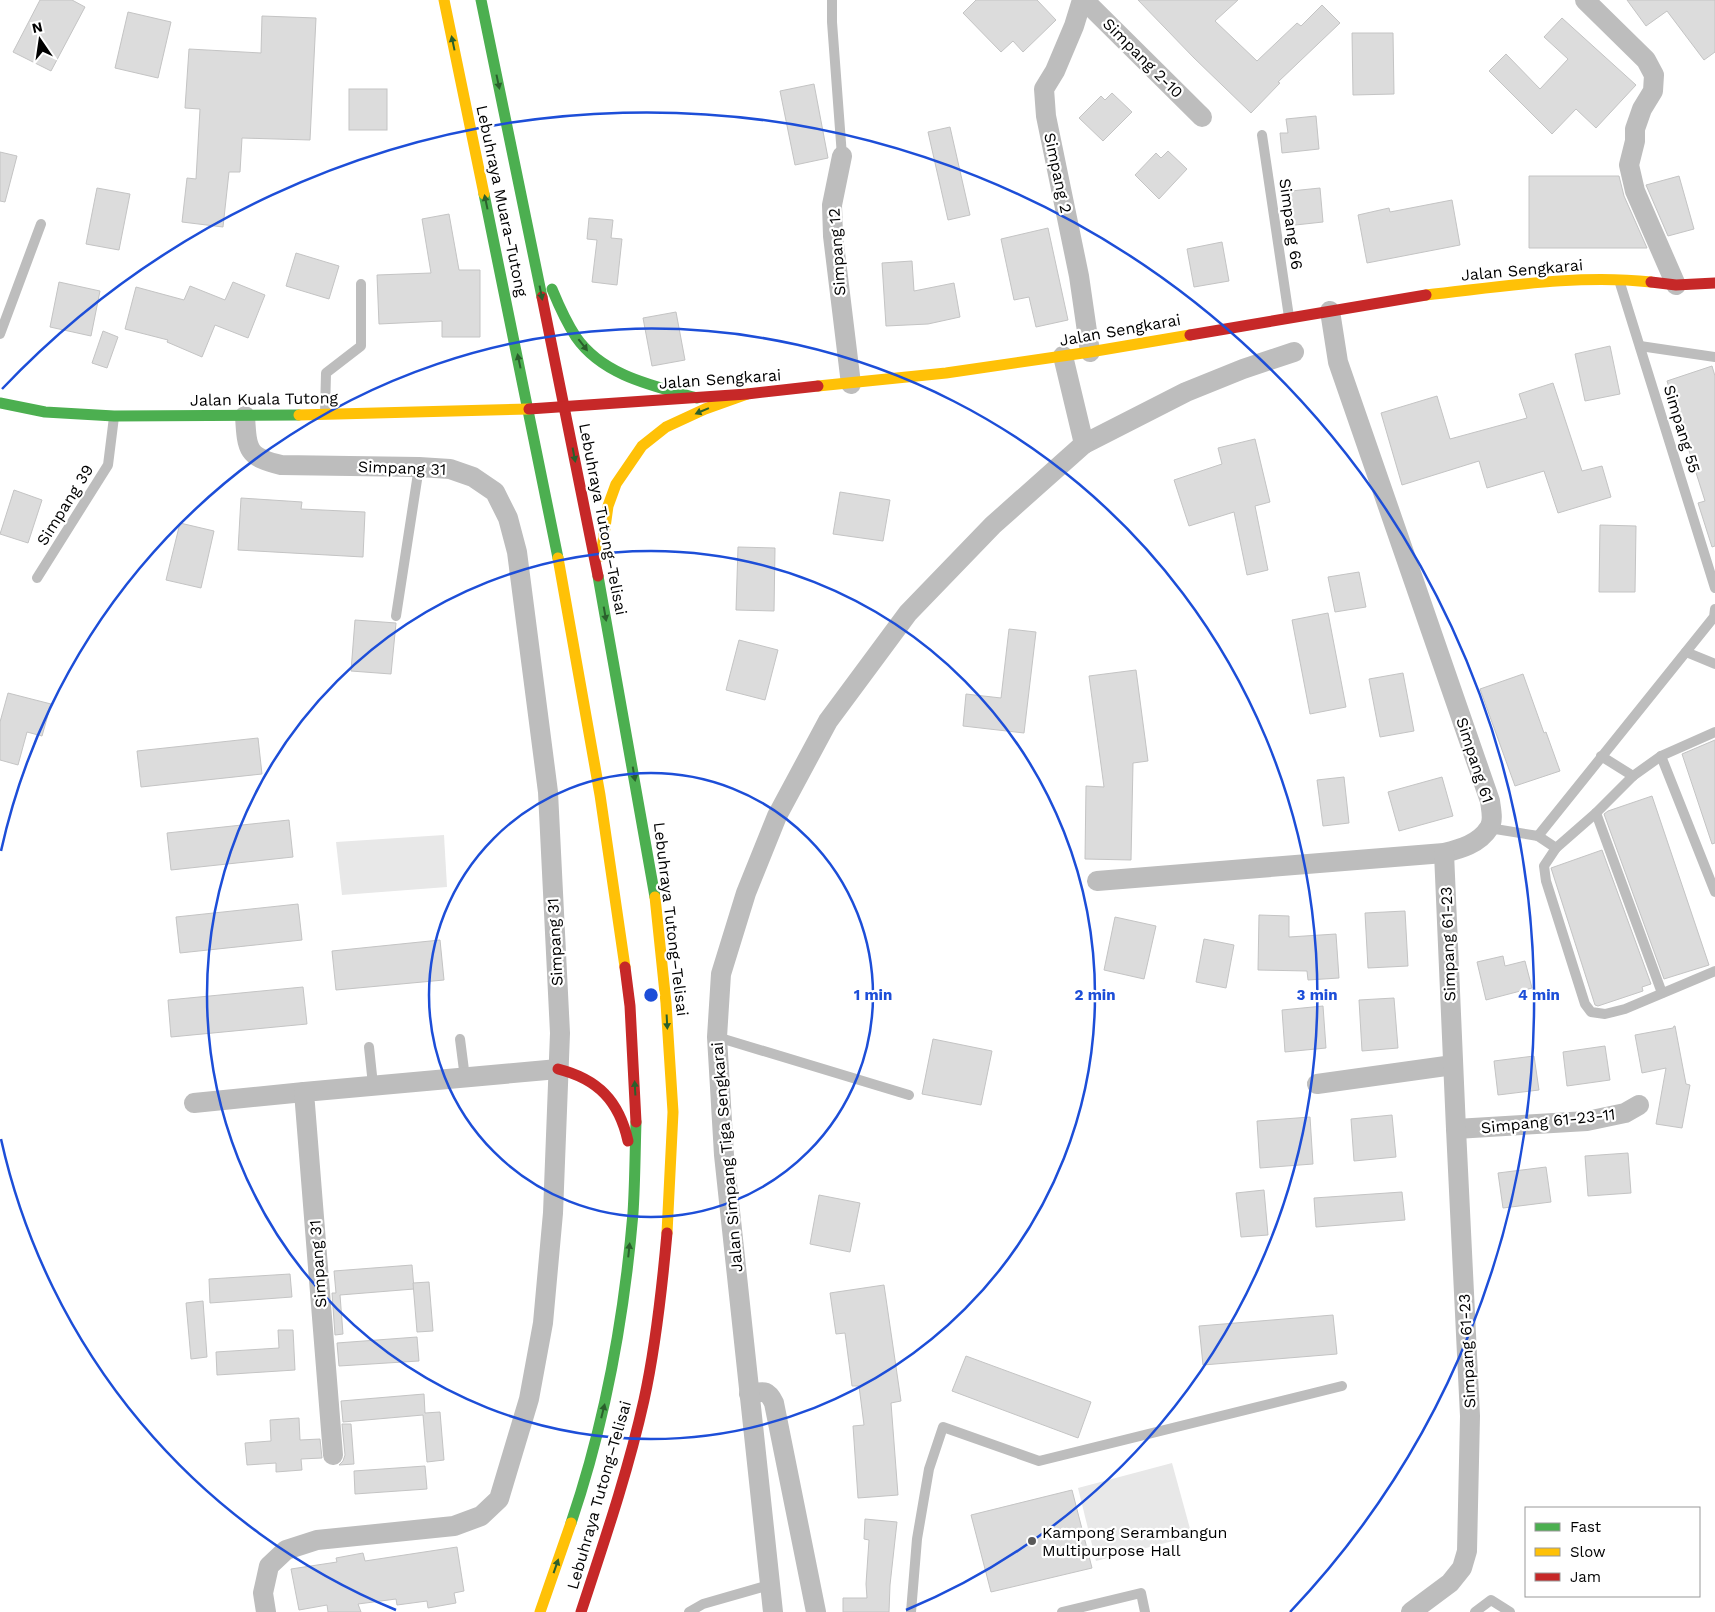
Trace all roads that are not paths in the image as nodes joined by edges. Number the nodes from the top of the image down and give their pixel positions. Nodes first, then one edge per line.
1 (444, 0) edge
2 (481, 0) edge
3 (832, 0) edge
4 (1083, 0) edge
5 (1585, 0) edge
6 (1202, 117) dead end
7 (1262, 135) dead end
8 (842, 156) joint
9 (527, 222) junction
10 (41, 224) dead end
11 (1619, 280) junction
12 (1715, 283) edge
13 (361, 284) dead end
14 (1676, 285) junction
15 (1330, 311) junction
16 (1289, 318) junction
17 (0, 334) edge
18 (1640, 346) junction
19 (1090, 352) junction
20 (1294, 352) dead end
21 (1063, 356) junction
22 (1715, 357) edge
23 (850, 384) junction
24 (748, 394) junction
25 (697, 398) junction
26 (0, 403) edge
27 (564, 407) junction
28 (529, 409) junction
29 (325, 414) junction
30 (114, 416) junction
31 (245, 416) junction
32 (1084, 444) junction
33 (419, 467) junction
34 (37, 578) dead end
35 (599, 580) junction
36 (1715, 588) edge
37 (1715, 609) edge
38 (396, 616) dead end
39 (1686, 652) junction
40 (1715, 662) edge
41 (1715, 732) edge
42 (1601, 756) junction
43 (1661, 756) junction
44 (1633, 776) junction
45 (1596, 813) junction
46 (1489, 828) junction
47 (1538, 836) junction
48 (1556, 848) junction
49 (1444, 852) junction
50 (1097, 881) dead end
51 (1715, 892) edge
52 (1715, 971) edge
53 (1662, 993) junction
54 (717, 1037) junction
55 (460, 1039) dead end
56 (370, 1047) dead end
57 (1453, 1065) junction
58 (558, 1069) junction
59 (465, 1078) junction
60 (1317, 1084) dead end
61 (374, 1085) junction
62 (304, 1092) junction
63 (908, 1095) dead end
64 (194, 1102) dead end
65 (1639, 1104) dead end
66 (1456, 1130) junction
67 (633, 1212) junction
68 (1342, 1386) dead end
69 (748, 1394) junction
70 (332, 1455) dead end
71 (769, 1584) junction
72 (266, 1612) edge
73 (540, 1612) edge
74 (581, 1612) edge
75 (689, 1612) edge
76 (773, 1612) edge
77 (816, 1612) edge
78 (911, 1612) edge
79 (1062, 1612) edge
80 (1145, 1612) edge
81 (1411, 1612) edge
82 (1475, 1612) edge
83 (1510, 1612) edge

28 -> 1 main road, Lebuhraya Muara–Tutong
2 -> 9 main road, Lebuhraya Muara–Tutong
3 - 8 lane, Simpang 12
4 - 6 street, Simpang 2-10
4 - 19 street, Simpang 2
5 - 14 street
7 - 16 lane, Simpang 66
8 - 23 street, Simpang 12
9 -> 25 main road
9 -> 27 main road, Lebuhraya Muara–Tutong
10 - 17 lane
11 - 14 main road, Jalan Sengkarai
11 - 15 main road, Jalan Sengkarai
11 - 18 lane, Simpang 55
12 - 14 main road, Jalan Sengkarai
13 - 29 lane
15 - 16 main road, Jalan Sengkarai
15 - 46 street, Simpang 61
16 - 19 main road, Jalan Sengkarai
18 - 22 lane
18 - 36 lane, Simpang 55
19 - 21 main road, Jalan Sengkarai
20 - 32 street, Jalan Simpang Tiga Sengkarai
21 - 23 main road, Jalan Sengkarai
21 - 32 street
23 - 24 main road, Jalan Sengkarai
24 - 25 main road, Jalan Sengkarai
24 -> 35 main road
25 - 27 main road, Jalan Sengkarai
26 - 30 main road, Jalan Kuala Tutong
27 - 28 main road, Jalan Sengkarai
27 -> 35 main road, Lebuhraya Tutong–Telisai
28 - 29 main road, Jalan Kuala Tutong
67 -> 28 main road, Lebuhraya Tutong–Telisai
29 - 31 main road, Jalan Kuala Tutong
30 - 31 main road, Jalan Kuala Tutong
30 - 34 lane, Simpang 39
31 - 33 street, Simpang 31
32 - 54 street, Jalan Simpang Tiga Sengkarai
33 - 38 lane
33 - 58 street, Simpang 31
35 -> 74 main road, Lebuhraya Tutong–Telisai
37 - 39 lane
39 - 40 lane
39 - 42 lane
41 - 43 lane
42 - 44 lane
42 - 47 lane
43 - 44 lane
43 - 51 lane
44 - 45 lane
45 - 48 lane
45 - 53 lane
46 - 47 lane
46 - 49 street
47 - 48 lane
48 - 53 lane
49 - 50 street
49 - 57 street, Simpang 61-23
52 - 53 lane
54 - 63 lane
54 - 69 street, Jalan Simpang Tiga Sengkarai
55 - 59 lane
56 - 61 lane
57 - 60 street
57 - 66 street, Simpang 61-23
58 - 59 street
58 - 67 main road
58 - 72 street, Simpang 31
59 - 61 street
61 - 62 street
62 - 64 street
62 - 70 street, Simpang 31
65 - 66 street, Simpang 61-23-11
66 - 81 street, Simpang 61-23
73 -> 67 main road, Lebuhraya Tutong–Telisai
68 - 78 lane
69 - 71 street, Jalan Simpang Tiga Sengkarai
69 - 77 street
71 - 75 lane
71 - 76 street, Jalan Simpang Tiga Sengkarai
79 - 80 lane
82 - 83 lane

